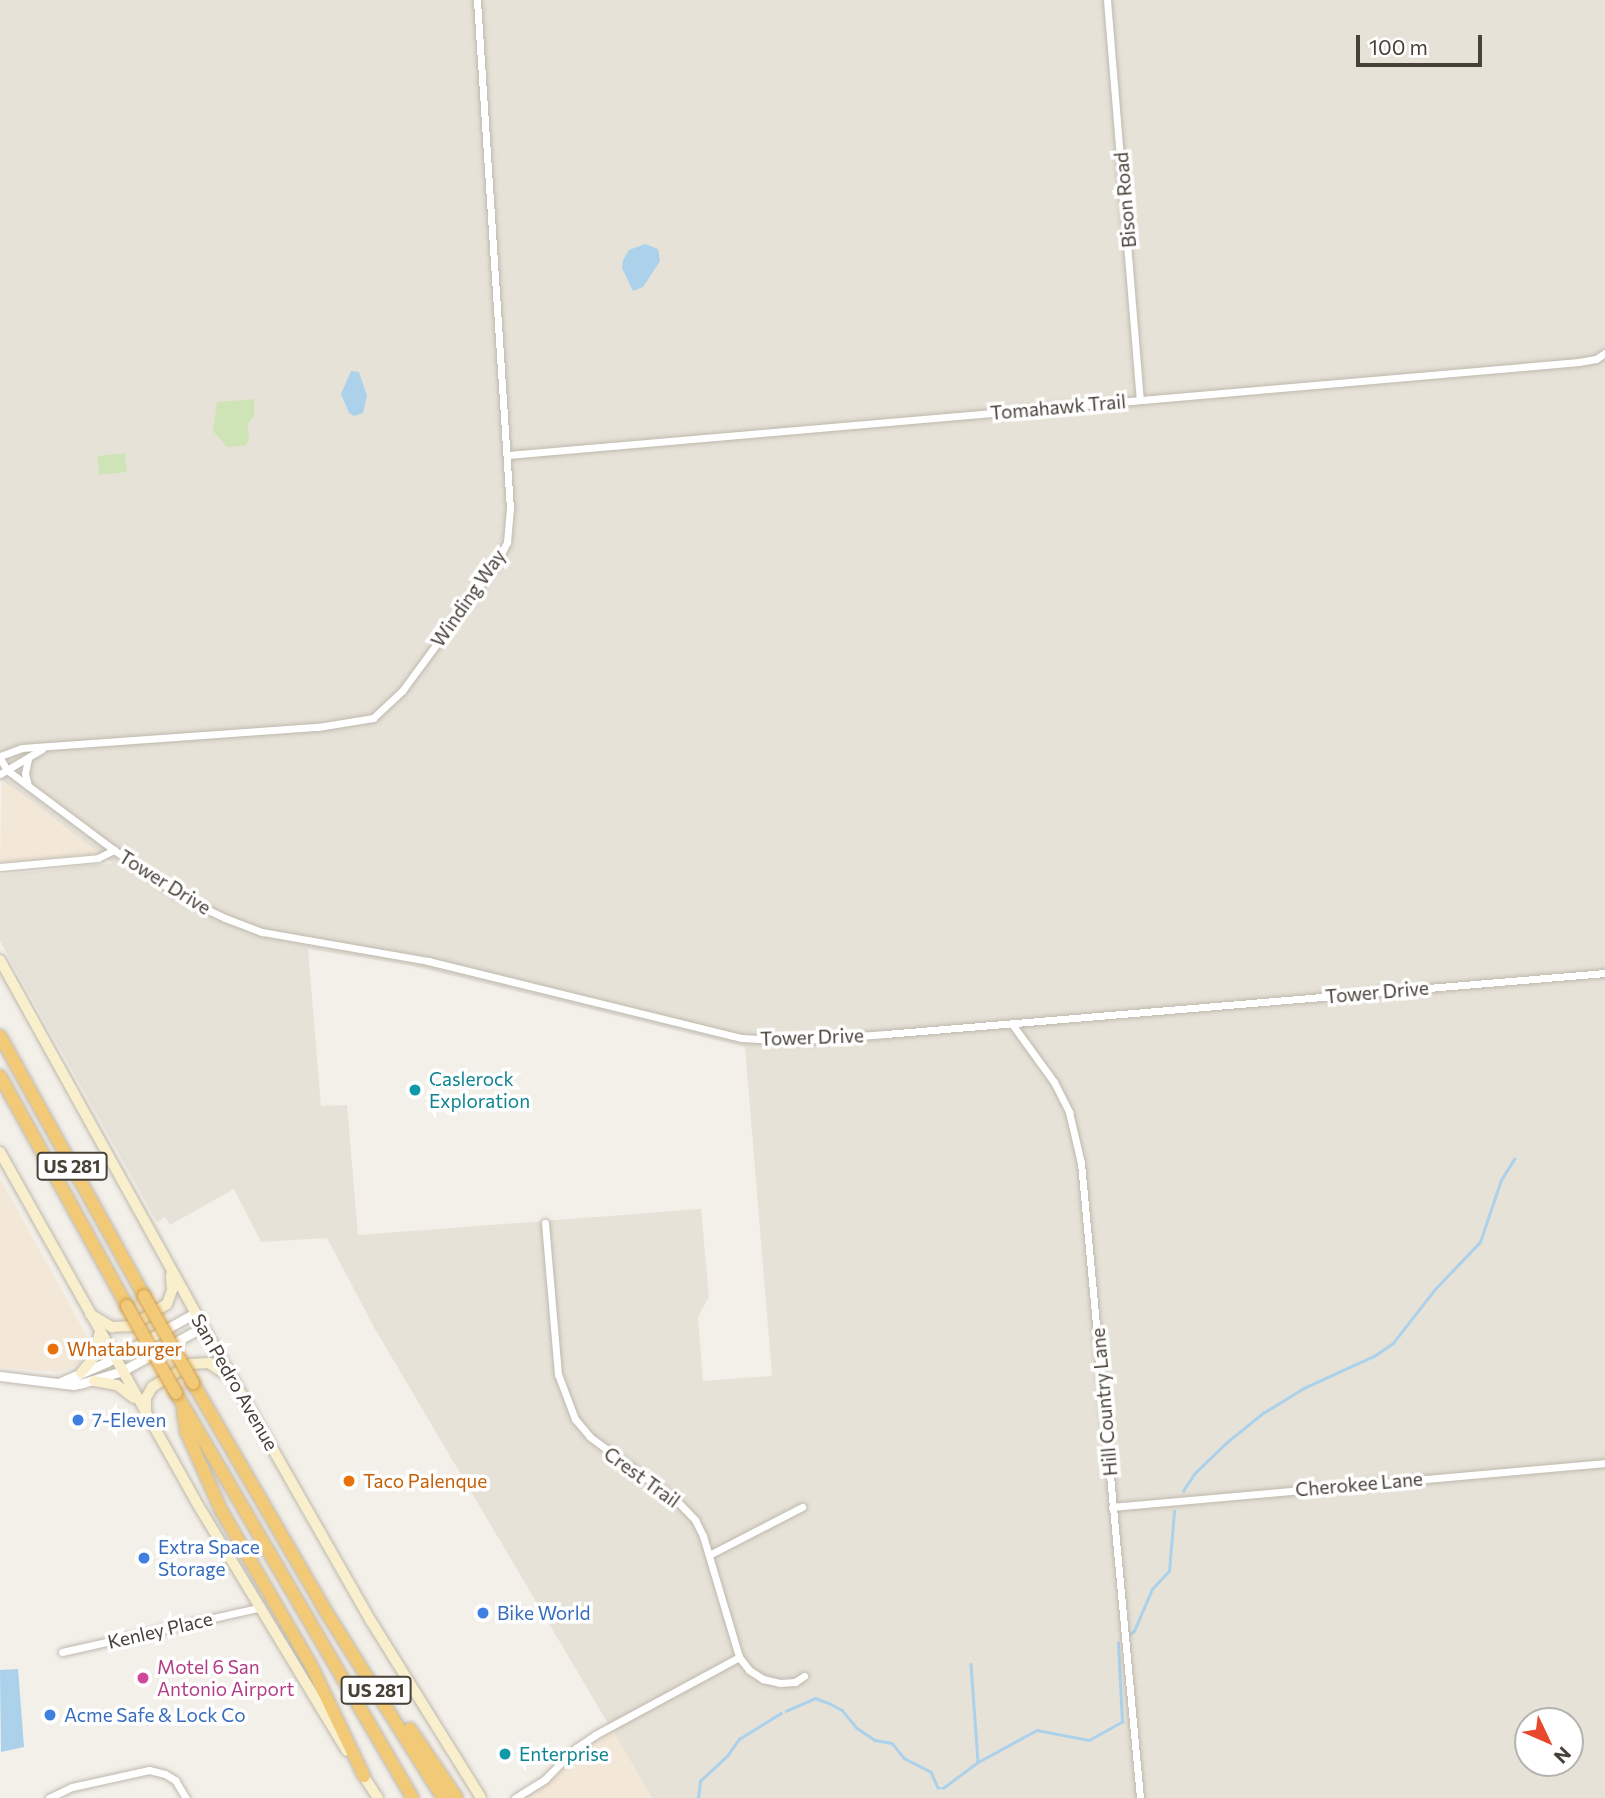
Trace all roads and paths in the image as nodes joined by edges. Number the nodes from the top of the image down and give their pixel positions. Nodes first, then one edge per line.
1 (477, 0) edge
2 (1107, 0) edge
3 (1604, 355) edge
4 (1140, 400) junction
5 (508, 454) junction
6 (43, 749) junction
7 (0, 757) edge
8 (28, 759) junction
9 (4, 772) edge
10 (29, 786) junction
11 (114, 850) junction
12 (0, 867) edge
13 (0, 960) edge
14 (1605, 973) edge
15 (1012, 1024) junction
16 (0, 1036) edge
17 (0, 1076) edge
18 (0, 1152) edge
19 (545, 1223) dead end
20 (170, 1267) junction
21 (195, 1312) junction
22 (90, 1314) junction
23 (203, 1327) junction
24 (99, 1331) junction
25 (114, 1358) junction
26 (122, 1371) junction
27 (81, 1373) junction
28 (0, 1376) edge
29 (233, 1380) junction
30 (94, 1381) junction
31 (61, 1382) junction
32 (179, 1398) junction
33 (140, 1405) junction
34 (146, 1415) junction
35 (1605, 1463) edge
36 (802, 1507) dead end
37 (1112, 1507) junction
38 (709, 1555) junction
39 (258, 1608) junction
40 (325, 1610) junction
41 (62, 1652) dead end
42 (739, 1657) junction
43 (804, 1676) dead end
44 (364, 1776) junction
45 (49, 1798) edge
46 (186, 1798) edge
47 (378, 1798) edge
48 (413, 1798) edge
49 (443, 1798) edge
50 (457, 1798) edge
51 (481, 1798) edge
52 (515, 1798) edge
53 (1140, 1798) edge

1 - 5 street, Winding Way
2 - 4 street, Bison Road
3 - 4 street, Tomahawk Trail
4 - 5 street, Tomahawk Trail
5 - 6 street, Winding Way
6 - 7 street, Winding Way
6 - 8 street, Winding Way
7 - 9 street, Tower Drive
8 - 9 street, Winding Way
8 - 10 street
9 - 10 street, Tower Drive
10 - 11 street, Tower Drive
11 - 12 street
11 - 15 street, Tower Drive
13 - 20 main road, San Pedro Avenue
14 - 15 street, Tower Drive
15 - 37 street, Hill Country Lane
16 - 40 highway, US 281, bridge
17 - 32 highway, US 281, bridge
18 - 22 main road
19 - 38 street, Crest Trail
20 - 21 main road, San Pedro Avenue
20 - 22 main road
21 - 23 main road, San Pedro Avenue
21 - 25 street
22 - 24 main road
23 - 26 street
23 - 29 main road, San Pedro Avenue
24 - 25 main road
24 - 27 main road
25 - 26 main road
25 - 27 street
26 - 30 street
26 - 33 main road
27 - 31 street
28 - 31 street
29 - 34 main road
29 - 51 main road, San Pedro Avenue
30 - 31 street
30 - 33 main road
32 - 44 highway
32 - 48 highway, US 281
33 - 34 main road
34 - 39 main road
35 - 37 street, Cherokee Lane
36 - 38 street
37 - 53 street, Hill Country Lane
38 - 42 street, Crest Trail
39 - 41 street, Kenley Place
39 - 44 main road
40 - 49 highway, US 281
40 - 50 highway
42 - 43 street
42 - 52 street
44 - 47 main road
45 - 46 street

